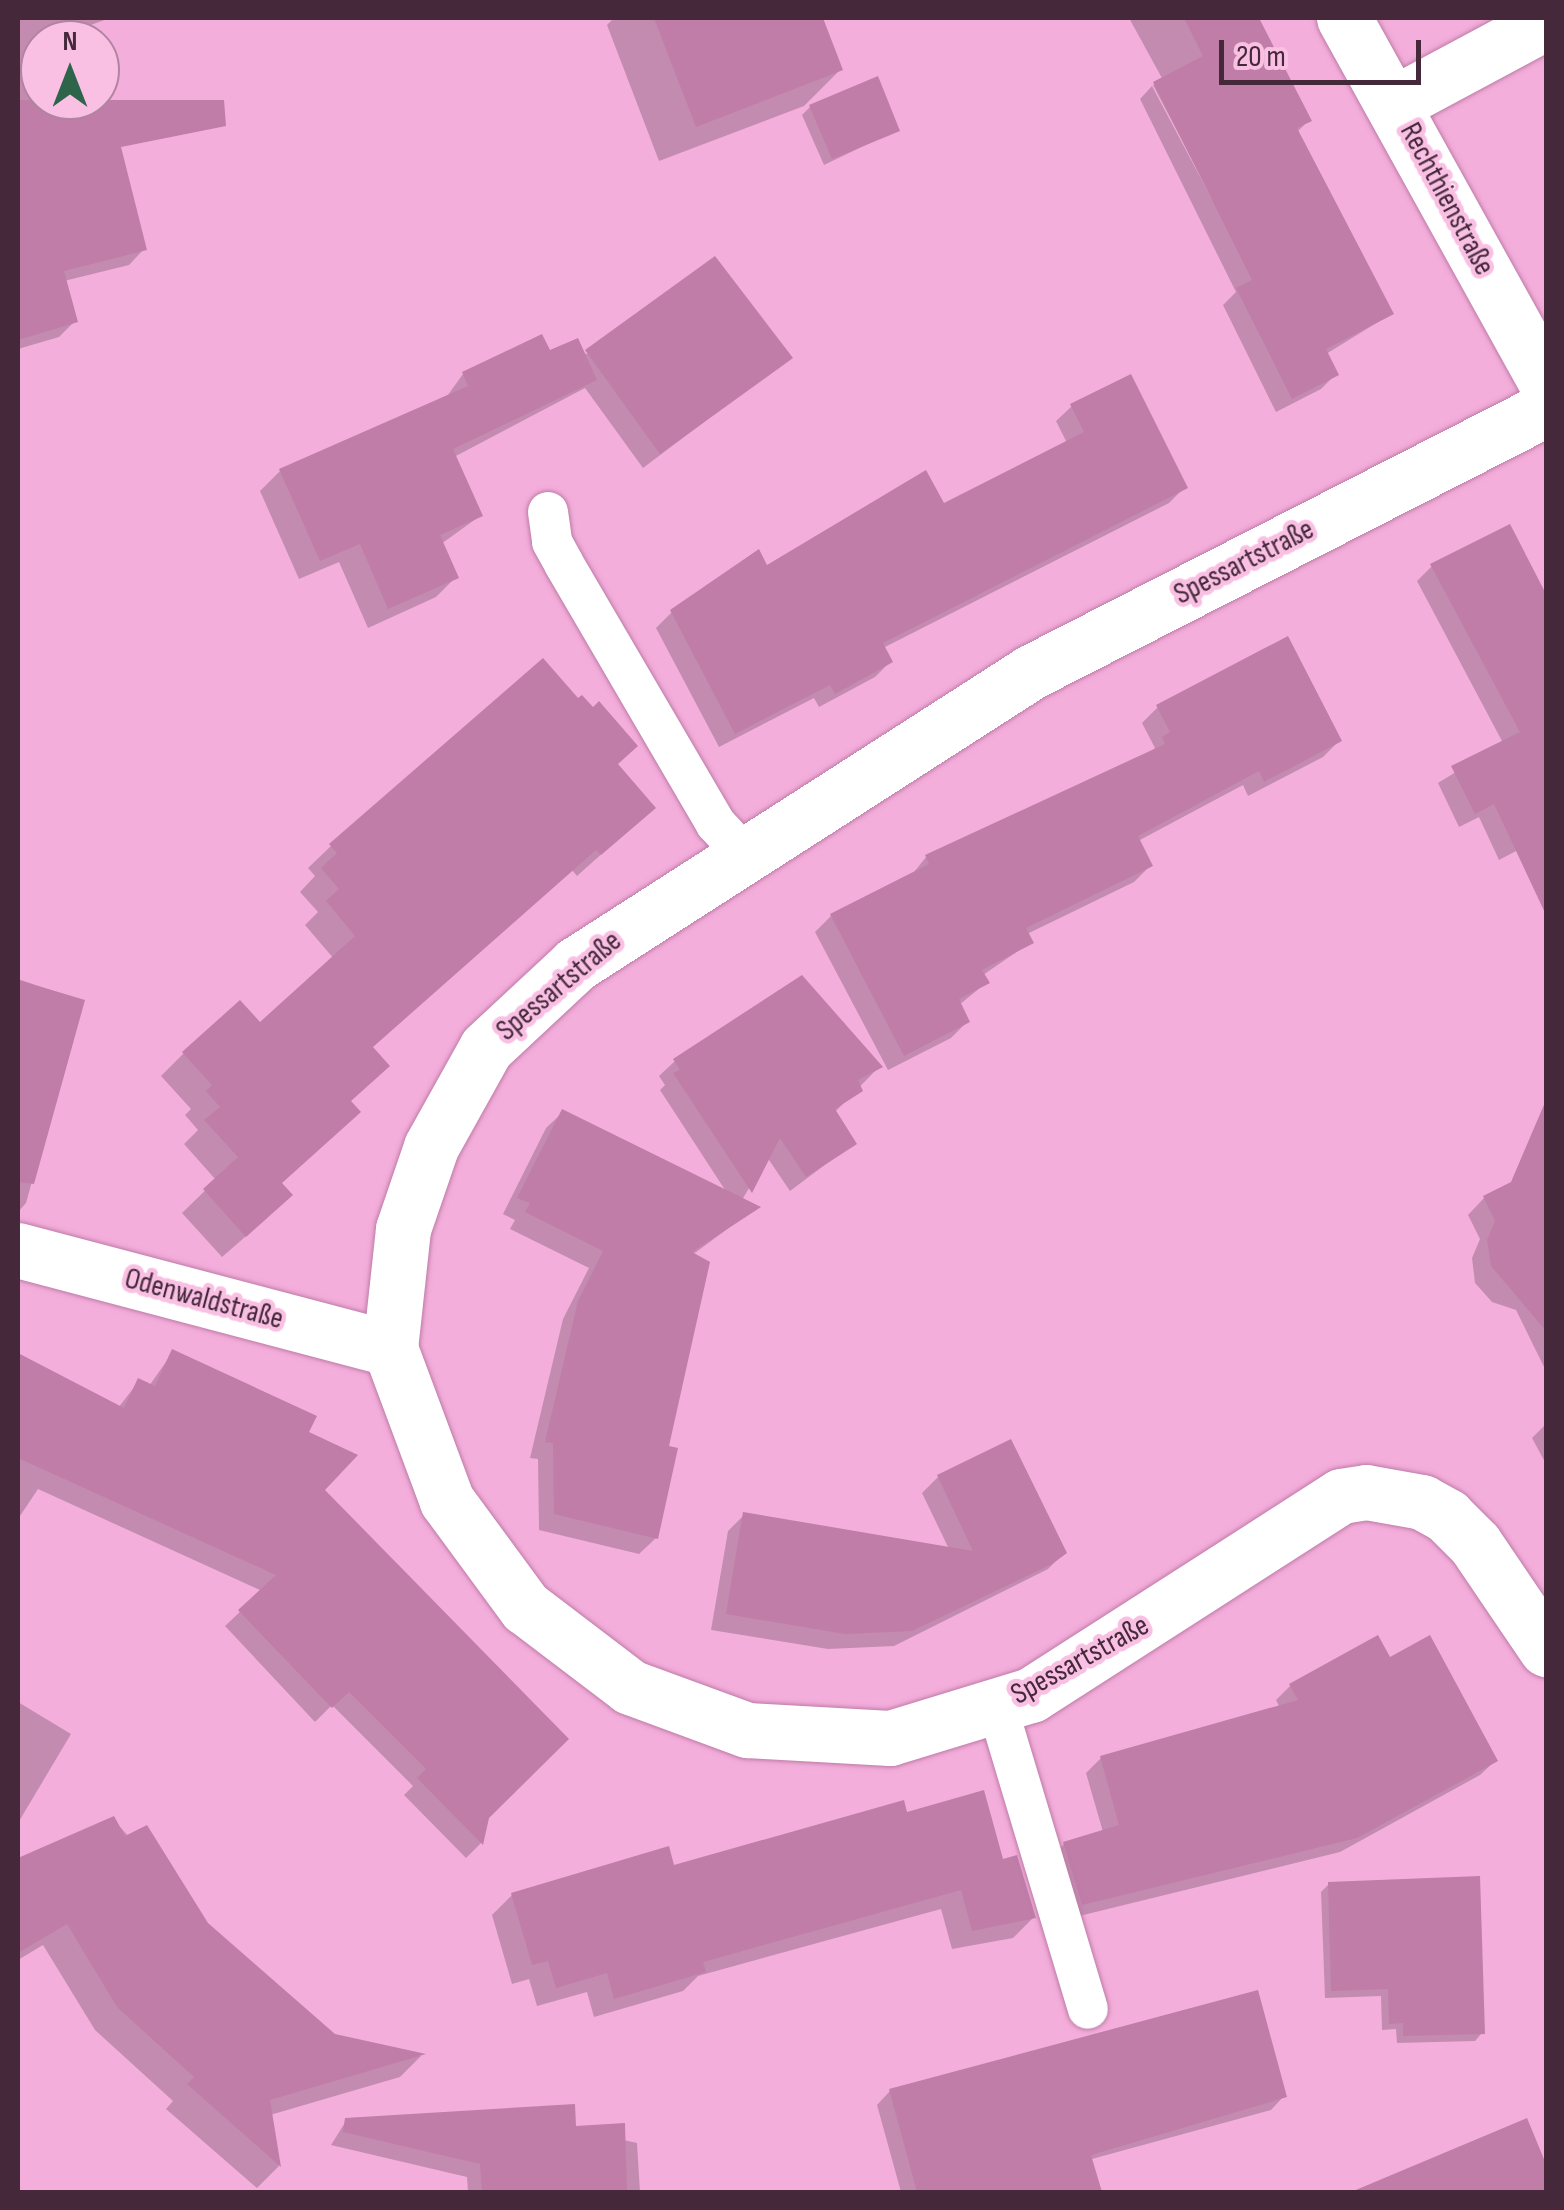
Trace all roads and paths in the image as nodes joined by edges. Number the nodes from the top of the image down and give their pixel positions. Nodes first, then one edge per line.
1 (1344, 18) edge
2 (1546, 22) edge
3 (1395, 103) junction
4 (1546, 382) edge
5 (1546, 409) edge
6 (548, 512) dead end
7 (743, 853) junction
8 (18, 1250) edge
9 (390, 1348) junction
10 (1546, 1650) edge
11 (997, 1706) junction
12 (1088, 2009) dead end

1 - 3 street, Rechthienstraße
2 - 3 street
3 - 4 street, Rechthienstraße
5 - 7 street, Spessartstraße
6 - 7 lane
7 - 9 street, Spessartstraße
8 - 9 street, Odenwaldstraße
9 - 11 street, Spessartstraße
10 - 11 street, Spessartstraße
11 - 12 lane

